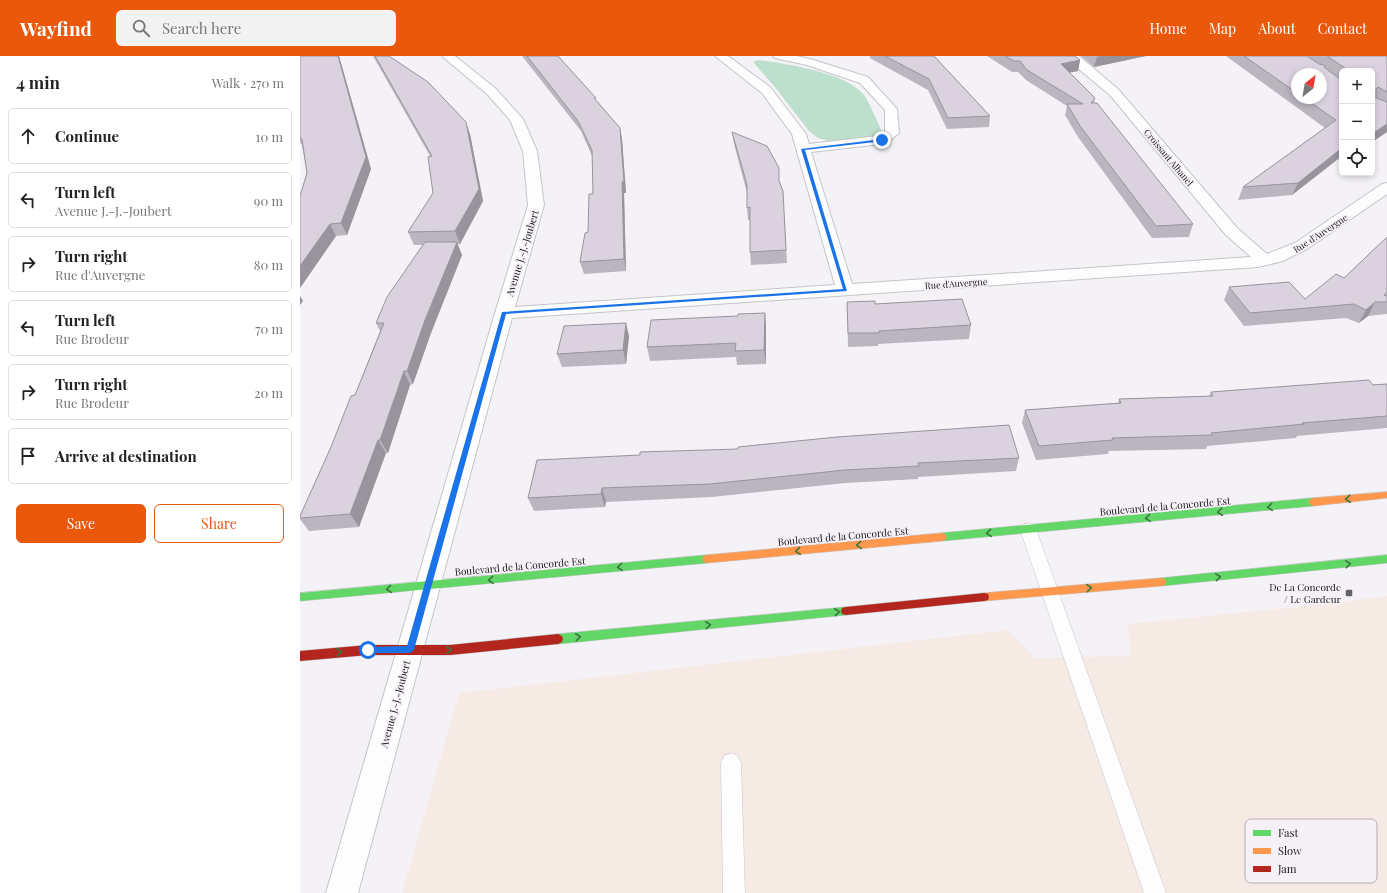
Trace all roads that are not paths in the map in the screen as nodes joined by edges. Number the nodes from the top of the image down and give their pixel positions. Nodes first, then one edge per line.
1 (448, 56) edge
2 (722, 56) edge
3 (779, 56) edge
4 (1070, 56) edge
5 (803, 149) junction
6 (1387, 187) edge
7 (1265, 261) junction
8 (846, 290) junction
9 (504, 313) junction
10 (1387, 495) edge
11 (1028, 530) junction
12 (1387, 560) edge
13 (428, 586) junction
14 (1050, 591) junction
15 (300, 597) edge
16 (410, 650) junction
17 (300, 656) edge
18 (731, 763) dead end
19 (342, 893) edge
20 (734, 893) edge
21 (1155, 893) edge

1 - 9 street, Avenue J.-J.-Joubert
2 - 5 street
3 - 5 street
4 - 7 street, Croissant Albanel
5 - 8 street
6 - 7 street, Rue d'Auvergne
7 - 8 street, Rue d'Auvergne
8 - 9 street, Rue d'Auvergne
9 - 13 street, Avenue J.-J.-Joubert
10 -> 11 street, Boulevard de la Concorde Est
11 -> 13 street, Boulevard de la Concorde Est
11 - 14 lane
14 -> 12 street
13 -> 15 street, Boulevard de la Concorde Est
13 - 16 street, Avenue J.-J.-Joubert
16 -> 14 street
14 - 21 lane
17 -> 16 street
16 - 19 street, Avenue J.-J.-Joubert
18 - 20 lane

